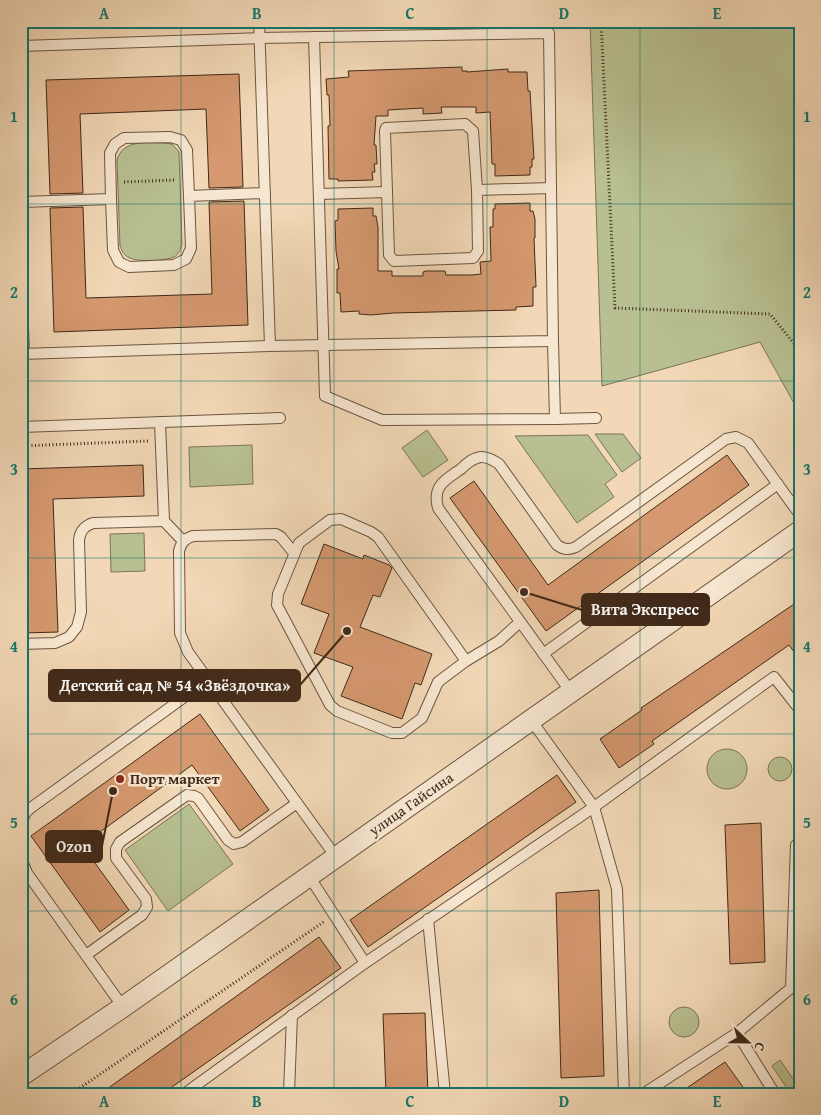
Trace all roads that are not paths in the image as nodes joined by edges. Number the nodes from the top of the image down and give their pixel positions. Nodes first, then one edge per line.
1 (259, 21) edge
2 (314, 37) junction
3 (260, 38) junction
4 (21, 46) edge
5 (551, 188) junction
6 (477, 190) junction
7 (387, 192) junction
8 (265, 194) junction
9 (319, 194) junction
10 (189, 196) junction
11 (111, 199) junction
12 (21, 202) edge
13 (21, 273) edge
14 (554, 341) junction
15 (324, 345) junction
16 (270, 346) junction
17 (23, 354) edge
18 (280, 418) dead end
19 (596, 418) dead end
20 (555, 419) junction
21 (160, 422) junction
22 (21, 427) edge
23 (778, 484) junction
24 (800, 515) edge
25 (164, 521) junction
26 (800, 531) edge
27 (183, 541) junction
28 (294, 553) junction
29 (520, 622) junction
30 (21, 644) edge
31 (543, 654) junction
32 (466, 660) junction
33 (208, 680) junction
34 (571, 692) junction
35 (800, 710) edge
36 (531, 720) junction
37 (297, 803) junction
38 (594, 807) junction
39 (21, 823) edge
40 (21, 840) edge
41 (800, 842) edge
42 (336, 857) junction
43 (309, 876) junction
44 (428, 919) junction
45 (86, 955) junction
46 (365, 963) junction
47 (123, 1007) junction
48 (292, 1015) junction
49 (737, 1033) junction
50 (21, 1076) edge
51 (184, 1094) edge
52 (290, 1094) edge
53 (445, 1094) edge
54 (624, 1094) edge
55 (643, 1094) edge
56 (775, 1094) edge

1 - 3 lane
2 - 3 lane
2 - 5 lane
2 - 9 lane
3 - 4 lane
3 - 8 lane
5 - 6 lane
5 - 14 lane
6 - 7 lane
6 - 7 lane
7 - 9 lane
8 - 10 lane
8 - 16 lane
9 - 15 lane
10 - 11 lane
10 - 11 lane
11 - 12 lane
13 - 17 lane
14 - 15 lane
14 - 20 lane
15 - 16 lane
15 - 20 lane
16 - 17 lane
18 - 21 lane
19 - 20 lane
21 - 22 lane
21 - 25 lane
23 - 24 lane
23 - 29 lane
23 - 31 lane
25 - 27 lane
25 - 30 lane
26 - 34 street, улица Гайсина
27 - 28 lane
27 - 33 lane
28 - 32 lane
28 - 32 lane
29 - 31 lane
29 - 32 lane
31 - 34 lane
33 - 37 lane
33 - 39 lane
34 - 36 street, улица Гайсина
35 - 38 lane
36 - 38 lane
36 - 42 street, улица Гайсина
37 - 42 lane
37 - 45 lane
38 - 44 lane
38 - 54 lane
40 - 45 lane
41 - 49 lane
42 - 43 street, улица Гайсина
43 - 46 lane
43 - 47 street, улица Гайсина
44 - 46 lane
44 - 53 lane
45 - 47 lane
46 - 48 lane
47 - 50 street, улица Гайсина
48 - 51 lane
48 - 52 lane
49 - 55 lane
49 - 56 lane

